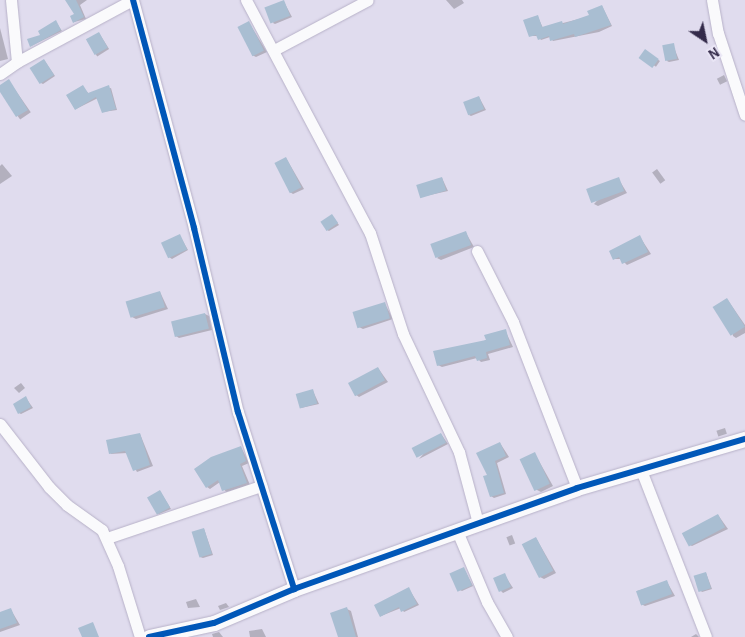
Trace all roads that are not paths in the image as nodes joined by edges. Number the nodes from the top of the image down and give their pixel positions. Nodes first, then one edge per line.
1 (11, 0) edge
2 (132, 0) edge
3 (246, 0) edge
4 (368, 0) edge
5 (712, 0) edge
6 (118, 2) edge
7 (274, 50) junction
8 (16, 62) junction
9 (0, 74) edge
10 (745, 115) edge
11 (477, 251) dead end
12 (0, 424) edge
13 (745, 439) edge
14 (641, 470) junction
15 (261, 486) junction
16 (577, 488) junction
17 (478, 523) junction
18 (457, 531) junction
19 (107, 538) junction
20 (294, 589) junction
21 (200, 631) edge
22 (140, 637) edge
23 (149, 637) edge
24 (507, 637) edge
25 (706, 637) edge

1 - 8 street
2 - 6 street
2 - 15 street
3 - 7 street
4 - 7 street
5 - 10 street
6 - 8 street
7 - 17 street
8 - 9 street
11 - 16 street
12 - 19 street
13 - 14 street
14 - 16 street
14 - 25 street
15 - 19 street
15 - 20 street
16 - 17 street
17 - 18 street
18 - 20 street
18 - 24 street
19 - 22 street
20 - 21 street
21 - 23 street

